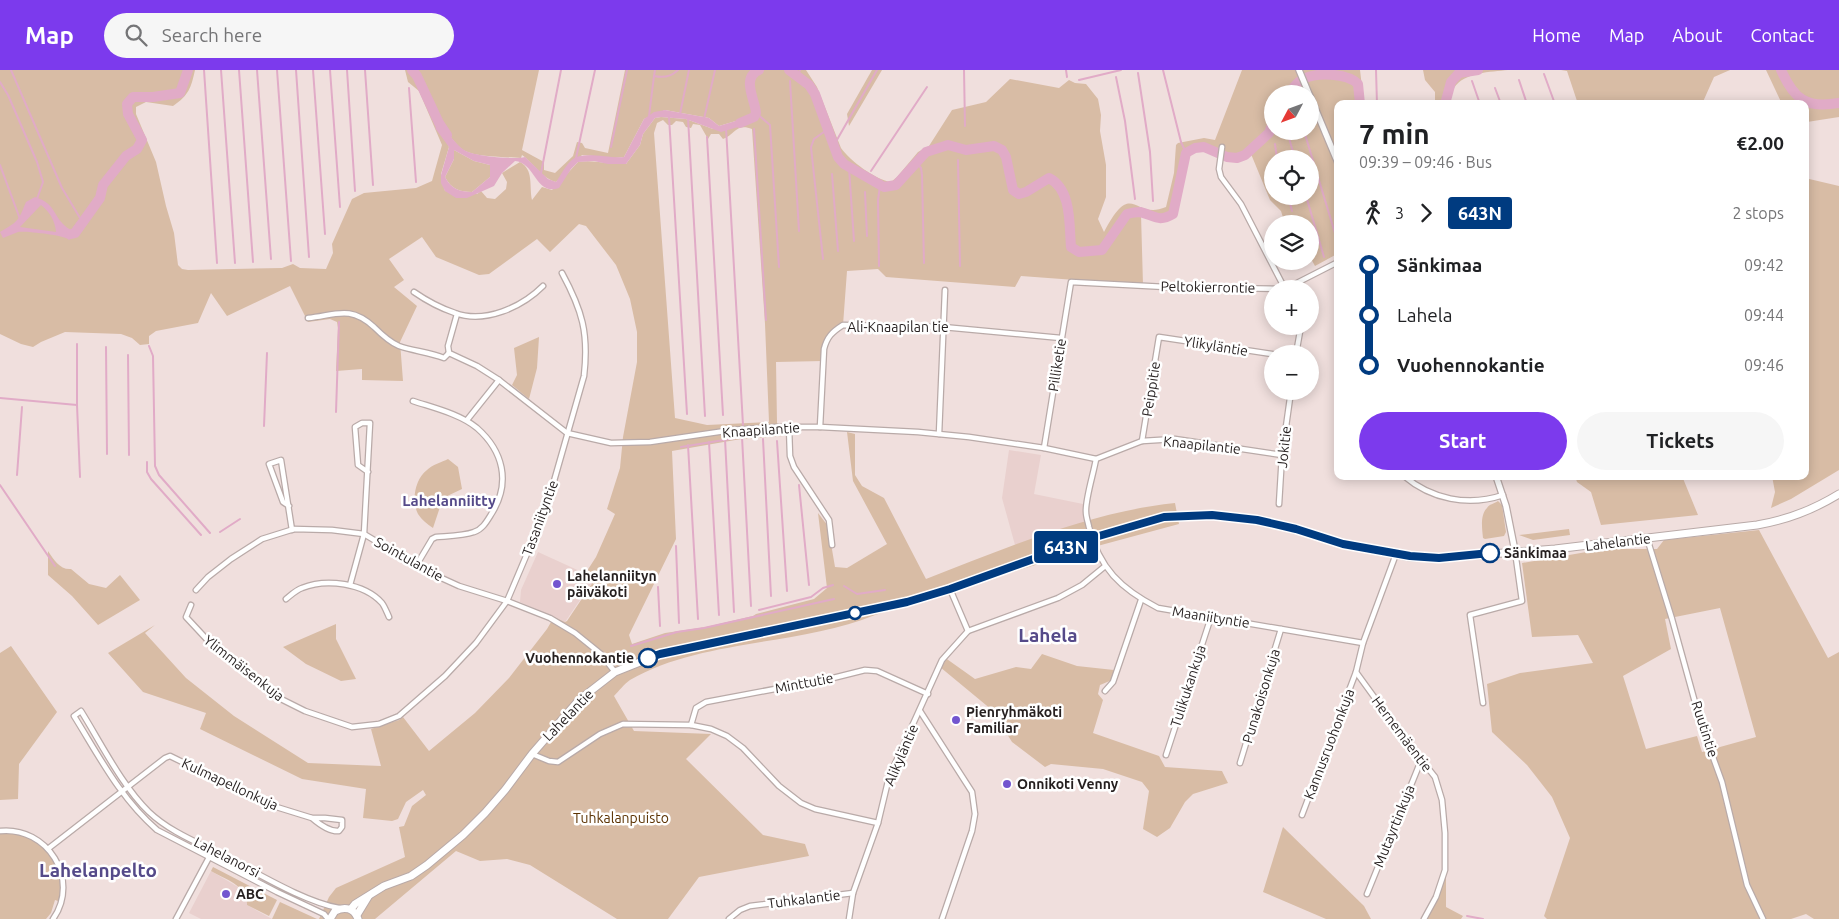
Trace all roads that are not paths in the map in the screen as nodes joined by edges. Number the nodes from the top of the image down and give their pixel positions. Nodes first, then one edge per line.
1 (1299, 71) edge
2 (1305, 85) edge
3 (1319, 117) edge
4 (1222, 147) dead end
5 (1334, 153) edge
6 (1334, 263) edge
7 (562, 273) dead end
8 (1280, 280) edge
9 (1302, 280) edge
10 (1071, 282) joint
11 (543, 286) dead end
12 (1264, 289) edge
13 (945, 290) dead end
14 (414, 292) dead end
15 (457, 314) junction
16 (308, 318) dead end
17 (943, 327) junction
18 (1159, 337) joint
19 (1061, 338) junction
20 (450, 353) junction
21 (1264, 353) edge
22 (499, 380) junction
23 (1290, 400) edge
24 (414, 401) dead end
25 (467, 420) junction
26 (789, 427) junction
27 (820, 427) junction
28 (568, 433) junction
29 (939, 434) junction
30 (1142, 441) junction
31 (1044, 448) junction
32 (1282, 455) junction
33 (1096, 459) junction
34 (368, 472) junction
35 (1409, 480) edge
36 (1497, 480) edge
37 (1839, 494) edge
38 (1503, 495) junction
39 (1279, 504) dead end
40 (289, 506) junction
41 (292, 530) junction
42 (364, 534) junction
43 (1092, 538) junction
44 (1647, 538) junction
45 (832, 545) dead end
46 (1515, 551) junction
47 (1396, 554) junction
48 (416, 566) junction
49 (1104, 567) junction
50 (350, 585) junction
51 (950, 589) junction
52 (196, 590) dead end
53 (286, 599) dead end
54 (1141, 600) junction
55 (507, 601) junction
56 (191, 605) dead end
57 (389, 617) dead end
58 (1211, 617) junction
59 (1282, 629) junction
60 (968, 631) junction
61 (1363, 643) junction
62 (615, 672) junction
63 (1356, 672) junction
64 (1105, 691) dead end
65 (928, 694) junction
66 (1482, 703) dead end
67 (920, 712) junction
68 (691, 725) junction
69 (532, 754) junction
70 (1166, 755) dead end
71 (1422, 758) junction
72 (1240, 763) dead end
73 (128, 786) junction
74 (121, 793) junction
75 (1302, 815) dead end
76 (312, 818) junction
77 (878, 823) junction
78 (0, 830) edge
79 (49, 848) junction
80 (213, 850) junction
81 (209, 858) junction
82 (853, 893) junction
83 (1367, 894) dead end
84 (368, 896) junction
85 (340, 908) junction
86 (351, 909) junction
87 (357, 917) edge
88 (53, 919) edge
89 (176, 919) edge
90 (329, 919) edge
91 (729, 919) edge
92 (849, 919) edge
93 (942, 919) edge
94 (1424, 919) edge
95 (1763, 919) edge

1 - 2 street
3 - 5 street
4 - 8 street
6 - 9 street, Peltokierrontie
7 - 28 street, Tasaniityntie
10 - 12 street, Peltokierrontie
10 - 19 street, Pilliketie
11 - 15 street
13 - 17 street
14 - 15 street
15 - 20 street
16 - 20 street
17 - 19 street, Ali-Knaapilan tie
17 - 27 street, Ali-Knaapilan tie
17 - 29 street
18 - 21 street, Ylikyläntie
18 - 30 street, Peippitie
19 - 31 street, Pilliketie
20 - 22 street, Knaapilantie
22 - 25 street
22 - 28 street, Knaapilantie
23 - 32 street, Jokitie
24 - 25 street
25 - 48 street
26 - 27 street, Knaapilantie
26 - 28 street, Knaapilantie
26 - 45 street
27 - 29 street, Knaapilantie
28 - 55 street, Tasaniityntie
29 - 31 street, Knaapilantie
30 - 32 street, Knaapilantie
30 - 33 street, Knaapilantie
31 - 33 street, Knaapilantie
32 - 39 street, Jokitie
33 - 43 street
34 - 34 street
34 - 42 street
35 - 38 street
36 - 38 street
37 - 44 main road, Lahelantie
38 - 46 street
40 - 40 street
40 - 41 street
41 - 42 street, Sointulantie
41 - 52 street, Sointulantie
42 - 48 street, Sointulantie
42 - 50 street
43 - 47 main road, Lahelantie
43 - 49 street, Maaniityntie
43 - 51 main road, Lahelantie
44 - 46 main road, Lahelantie
44 - 95 street, Ruutintie
46 - 47 main road, Lahelantie
46 - 66 street
47 - 61 street
48 - 55 street, Sointulantie
49 - 54 street, Maaniityntie
49 - 60 street, Alikyläntie
50 - 53 street
50 - 57 street
51 - 60 street
51 - 62 main road, Lahelantie
54 - 58 street, Maaniityntie
54 - 64 street
55 - 56 street, Ylimmäisenkuja
55 - 62 street, Sointulantie
58 - 59 street, Maaniityntie
58 - 70 street, Tulikukankuja
59 - 61 street, Maaniityntie
59 - 72 street, Punakoisonkuja
60 - 65 street, Alikyläntie
61 - 63 street
62 - 69 main road, Lahelantie
63 - 71 street, Hernemäentie
63 - 75 street, Kannusruohonkuja
65 - 67 street, Alikyläntie
65 - 68 street, Minttutie
67 - 77 street, Alikyläntie
67 - 93 street
68 - 69 street
68 - 77 street
69 - 84 main road, Lahelantie
71 - 83 street, Mutayrtinkuja
71 - 94 street, Hernemäentie
73 - 74 street
73 - 74 street, Lahelanorsi
73 - 76 street, Kulmapellonkuja
73 - 80 street, Lahelanorsi
74 - 79 street
74 - 81 street, Lahelanorsi
76 - 76 street, Kulmapellonkuja
77 - 82 street, Alikyläntie
78 - 79 street
79 - 88 street
80 - 81 street
80 - 85 street, Lahelanorsi
81 - 89 street
81 - 90 street, Lahelanorsi
82 - 91 street, Tuhkalantie
82 - 92 street, Alikyläntie
84 - 86 main road, Lahelantie
84 - 87 main road
85 - 86 main road
85 - 90 main road
86 - 87 main road

